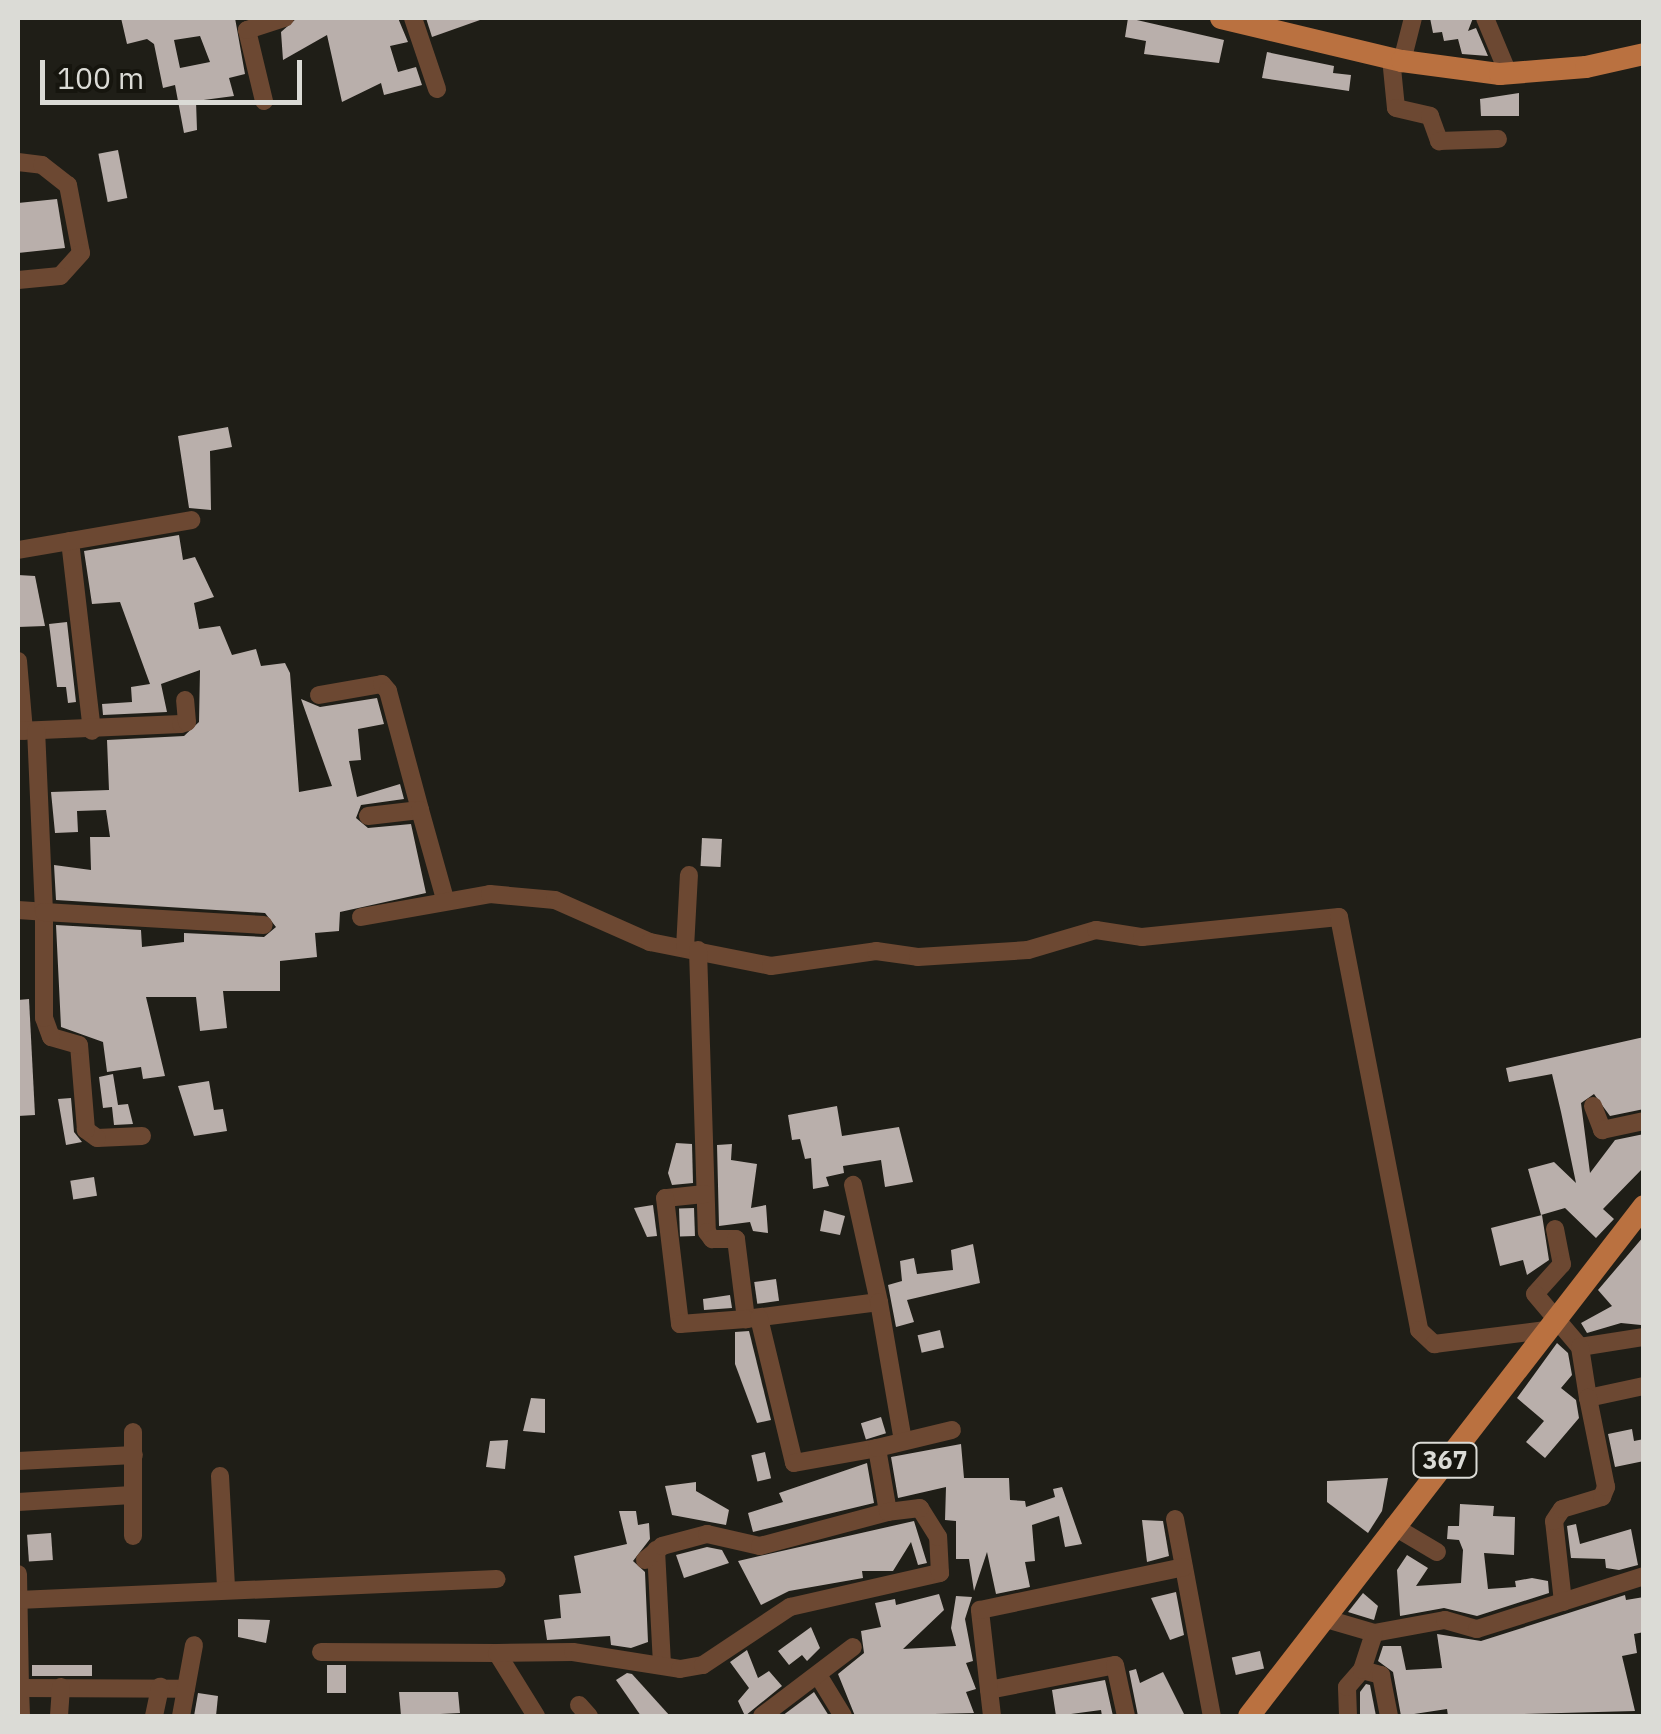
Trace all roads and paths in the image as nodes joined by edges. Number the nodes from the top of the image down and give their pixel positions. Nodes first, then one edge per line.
1 (285, 18) edge
2 (414, 18) edge
3 (1221, 18) edge
4 (1413, 18) edge
5 (1485, 18) edge
6 (1644, 54) edge
7 (1397, 59) junction
8 (1508, 74) junction
9 (437, 89) dead end
10 (264, 101) dead end
11 (1498, 139) dead end
12 (18, 162) edge
13 (18, 280) edge
14 (191, 520) dead end
15 (70, 541) junction
16 (18, 550) edge
17 (18, 661) edge
18 (319, 695) dead end
19 (185, 700) dead end
20 (92, 730) junction
21 (26, 731) edge
22 (420, 810) junction
23 (368, 816) dead end
24 (689, 875) dead end
25 (446, 899) junction
26 (18, 910) edge
27 (44, 912) junction
28 (361, 916) dead end
29 (264, 925) dead end
30 (691, 949) junction
31 (1593, 1106) dead end
32 (1644, 1121) edge
33 (142, 1136) dead end
34 (853, 1185) dead end
35 (704, 1194) junction
36 (1644, 1206) edge
37 (1554, 1229) dead end
38 (879, 1302) junction
39 (752, 1318) junction
40 (1552, 1323) junction
41 (1644, 1337) edge
42 (1580, 1347) junction
43 (1644, 1386) edge
44 (1588, 1398) junction
45 (952, 1430) dead end
46 (133, 1432) dead end
47 (903, 1442) junction
48 (877, 1448) junction
49 (134, 1456) junction
50 (18, 1460) edge
51 (220, 1476) dead end
52 (132, 1495) junction
53 (18, 1502) edge
54 (888, 1512) junction
55 (1175, 1518) dead end
56 (1393, 1526) junction
57 (133, 1536) dead end
58 (1437, 1552) dead end
59 (1184, 1567) junction
60 (18, 1574) edge
61 (1644, 1576) edge
62 (497, 1579) dead end
63 (226, 1588) junction
64 (19, 1600) edge
65 (1563, 1602) junction
66 (1323, 1618) junction
67 (1374, 1633) junction
68 (194, 1644) dead end
69 (853, 1647) dead end
70 (321, 1652) dead end
71 (497, 1652) junction
72 (662, 1665) junction
73 (1362, 1670) junction
74 (818, 1675) junction
75 (61, 1687) junction
76 (160, 1687) junction
77 (20, 1688) junction
78 (186, 1689) junction
79 (988, 1690) junction
80 (535, 1715) edge
81 (22, 1716) edge
82 (59, 1716) edge
83 (154, 1716) edge
84 (181, 1716) edge
85 (512, 1716) edge
86 (762, 1716) edge
87 (843, 1716) edge
88 (992, 1716) edge
89 (1126, 1716) edge
90 (1212, 1716) edge
91 (1249, 1716) edge
92 (1348, 1716) edge
93 (1389, 1716) edge

1 - 10 street
2 - 9 street
3 - 7 main road
4 - 7 street
5 - 8 street
6 - 8 main road
7 - 8 main road
7 - 11 street
12 - 13 street
14 - 15 street
15 - 16 street
15 - 20 street
17 - 21 street
18 - 22 street
19 - 20 street
20 - 21 street
21 - 27 street
22 - 23 street
22 - 25 street
24 - 30 street
25 - 28 street
25 - 30 street
26 - 27 street
27 - 29 street
27 - 33 street
30 - 35 street
30 - 40 street
31 - 32 street
34 - 38 street
35 - 39 street
35 - 39 street
36 - 40 main road, 367
37 - 40 street
38 - 39 street
38 - 47 street
39 - 48 street
40 - 42 street
40 - 56 main road, 367
41 - 42 street
42 - 44 street
43 - 44 street
44 - 65 street
45 - 47 street
46 - 49 street
47 - 48 street
48 - 54 street
49 - 50 street
49 - 52 street
51 - 63 street
52 - 53 street
52 - 57 street
54 - 72 street
54 - 72 street
55 - 59 street
56 - 58 street
56 - 66 main road, 367
59 - 79 street
59 - 90 street
60 - 64 street
61 - 65 street
62 - 63 street
63 - 64 street
64 - 77 street
65 - 67 street
66 - 67 street
66 - 91 main road, 367
67 - 73 street
68 - 78 street
69 - 74 street
70 - 71 street
71 - 72 street
71 - 80 street
73 - 92 street
73 - 93 street
74 - 86 street
74 - 87 street
75 - 76 street
75 - 77 street
75 - 82 street
76 - 78 street
76 - 83 street
77 - 81 street
78 - 84 street
79 - 88 street
79 - 89 street
80 - 85 street

